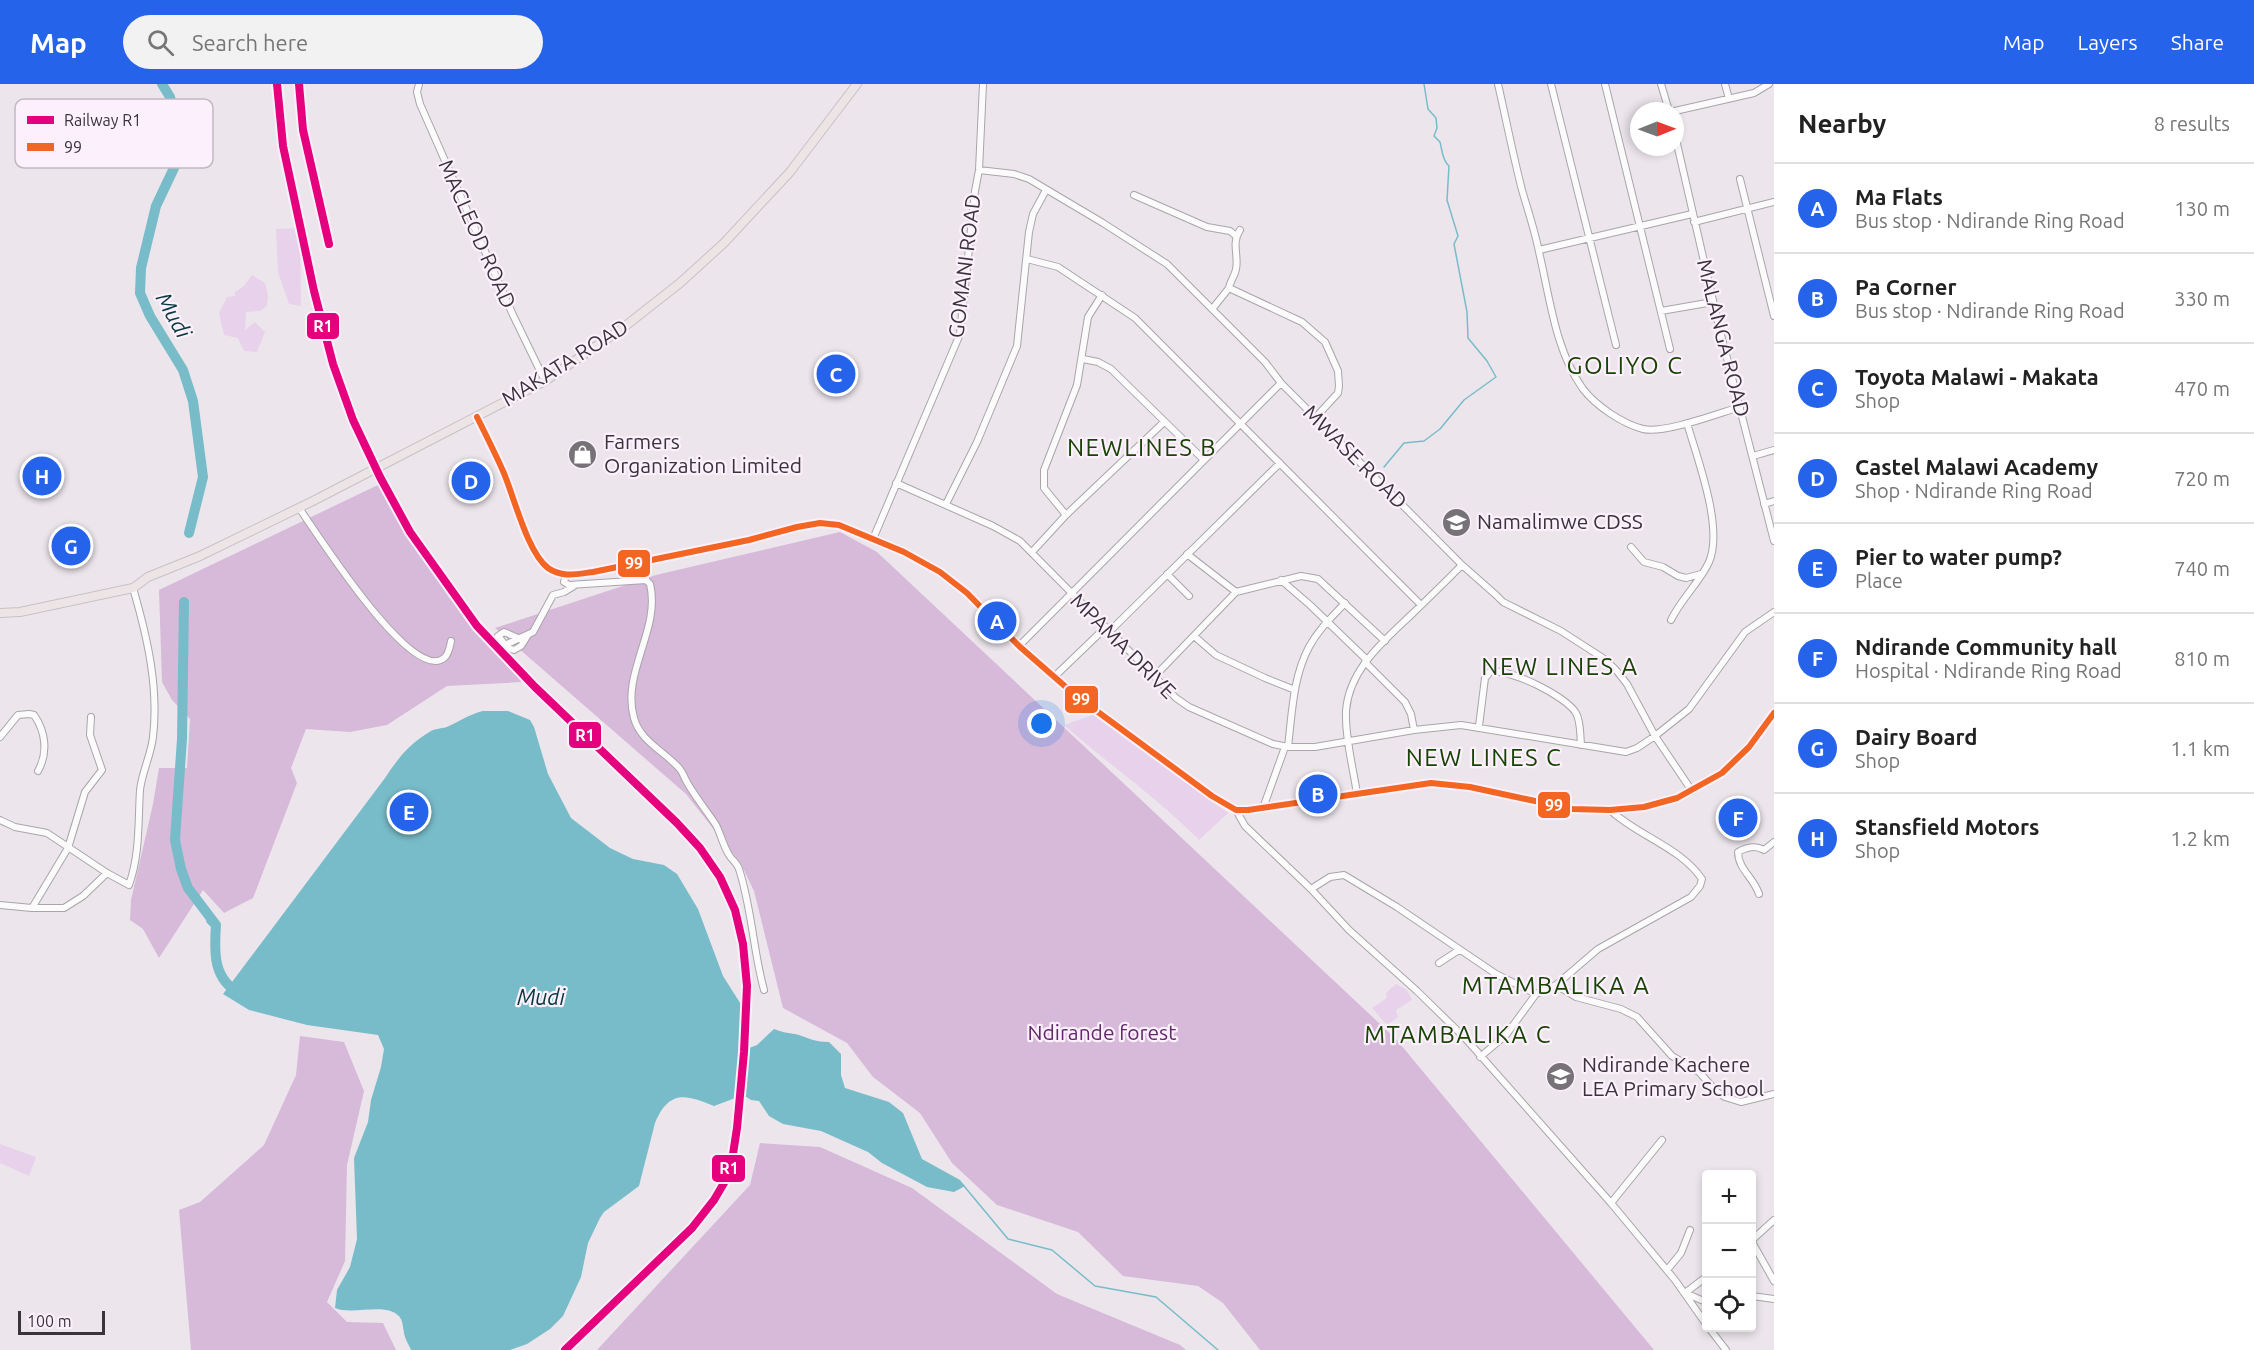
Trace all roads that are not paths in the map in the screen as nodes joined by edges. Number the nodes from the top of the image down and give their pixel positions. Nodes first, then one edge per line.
1 (419, 84) edge
2 (857, 84) edge
3 (983, 84) edge
4 (1498, 84) edge
5 (1551, 84) edge
6 (1605, 84) edge
7 (1661, 84) edge
8 (1725, 84) edge
9 (1768, 85) edge
10 (1774, 92) edge
11 (1729, 99) junction
12 (1667, 102) edge
13 (1684, 109) edge
14 (1680, 156) edge
15 (979, 170) junction
16 (1740, 179) dead end
17 (1047, 190) junction
18 (1134, 195) dead end
19 (1774, 202) edge
20 (1748, 209) junction
21 (1692, 214) junction
22 (1694, 222) junction
23 (1640, 226) junction
24 (1589, 238) junction
25 (1539, 250) junction
26 (1026, 259) junction
27 (1229, 288) junction
28 (1102, 295) junction
29 (1713, 302) junction
30 (1213, 309) junction
31 (1661, 311) junction
32 (1774, 316) edge
33 (1616, 345) dead end
34 (1670, 349) dead end
35 (1083, 359) junction
36 (545, 381) junction
37 (1281, 383) junction
38 (1740, 407) junction
39 (477, 417) junction
40 (1315, 418) junction
41 (1164, 422) junction
42 (1240, 423) junction
43 (1687, 423) junction
44 (1774, 450) edge
45 (1753, 456) junction
46 (1203, 459) junction
47 (1280, 464) junction
48 (896, 483) junction
49 (1774, 501) edge
50 (946, 504) junction
51 (1764, 504) junction
52 (299, 508) junction
53 (1066, 515) junction
54 (873, 539) junction
55 (1774, 541) edge
56 (1631, 548) dead end
57 (1032, 552) junction
58 (1187, 554) junction
59 (636, 562) junction
60 (1462, 565) junction
61 (1167, 574) junction
62 (1701, 574) junction
63 (566, 575) junction
64 (1281, 580) junction
65 (648, 581) junction
66 (574, 585) junction
67 (133, 588) junction
68 (1236, 592) junction
69 (1071, 594) junction
70 (1189, 596) dead end
71 (1345, 603) junction
72 (0, 604) edge
73 (1421, 605) junction
74 (21, 612) junction
75 (1774, 612) edge
76 (0, 613) edge
77 (1671, 620) dead end
78 (1328, 622) junction
79 (1108, 629) junction
80 (528, 635) junction
81 (1194, 636) junction
82 (518, 638) junction
83 (451, 641) dead end
84 (1385, 641) junction
85 (505, 645) junction
86 (1019, 646) junction
87 (1366, 661) junction
88 (1155, 676) junction
89 (1054, 677) junction
90 (1295, 690) junction
91 (1774, 714) edge
92 (91, 717) dead end
93 (1768, 722) junction
94 (1479, 726) junction
95 (1774, 728) edge
96 (1414, 730) junction
97 (0, 736) edge
98 (1655, 736) junction
99 (1349, 742) junction
100 (1581, 744) junction
101 (1286, 747) junction
102 (38, 771) dead end
103 (1692, 790) junction
104 (1358, 794) junction
105 (1263, 808) junction
106 (1236, 810) junction
107 (1610, 810) junction
108 (0, 820) edge
109 (1774, 842) edge
110 (68, 848) junction
111 (107, 873) junction
112 (1311, 889) junction
113 (1760, 894) dead end
114 (0, 905) edge
115 (32, 908) junction
116 (1459, 950) junction
117 (1439, 963) dead end
118 (1556, 985) junction
119 (764, 990) dead end
120 (1536, 994) junction
121 (1480, 1057) junction
122 (1774, 1094) edge
123 (1662, 1140) dead end
124 (1611, 1203) junction
125 (1774, 1220) edge
126 (1690, 1230) dead end
127 (1756, 1237) edge
128 (1756, 1248) edge
129 (1667, 1270) junction
130 (1706, 1278) edge
131 (1774, 1281) edge
132 (1685, 1293) junction
133 (1756, 1297) edge
134 (1774, 1299) edge
135 (1702, 1300) edge
136 (1702, 1317) edge
137 (1712, 1332) edge
138 (1726, 1350) edge

1 - 36 street, MACLEOD ROAD
2 - 36 main road, MAKATA ROAD
3 - 15 street, GOMANI ROAD
4 - 25 street
5 - 24 street
6 - 23 street
7 - 12 street
8 - 11 street
9 - 10 street
9 - 11 street
11 - 13 street
14 - 21 street, MALANGA ROAD
15 - 17 street, MWASE ROAD
15 - 48 street, GOMANI ROAD
16 - 20 street
17 - 26 street
17 - 30 street, MWASE ROAD
18 - 27 street
19 - 20 street
20 - 22 street
20 - 32 street
21 - 22 street, MALANGA ROAD
21 - 23 street
22 - 29 street, MALANGA ROAD
23 - 24 street
23 - 31 street
24 - 25 street
24 - 33 street
25 - 43 street
26 - 28 street
26 - 50 street
27 - 30 street
27 - 40 street
28 - 35 street
28 - 42 street
29 - 31 street
29 - 38 street, MALANGA ROAD
30 - 37 street, MWASE ROAD
31 - 34 street
35 - 41 street
35 - 53 street
36 - 39 main road, MAKATA ROAD
37 - 40 street, MWASE ROAD
37 - 42 street
38 - 43 street
38 - 45 street, MALANGA ROAD
39 - 52 main road, MAKATA ROAD
39 - 63 street
40 - 60 street, MWASE ROAD
41 - 46 street
41 - 53 street
42 - 46 street
42 - 47 street
43 - 62 street
44 - 45 street
45 - 51 street, MALANGA ROAD
46 - 69 street
47 - 58 street
47 - 73 street
48 - 50 street, MPAMA DRIVE
48 - 54 street, GOMANI ROAD
49 - 51 street
50 - 57 street, MPAMA DRIVE
51 - 55 street, MALANGA ROAD
52 - 67 main road, MAKATA ROAD
52 - 83 street
53 - 57 street
54 - 59 street
54 - 86 street
56 - 62 street
57 - 69 street, MPAMA DRIVE
58 - 61 street
58 - 68 street
59 - 63 street
59 - 65 street
60 - 73 street
60 - 98 street, MWASE ROAD
61 - 70 street
61 - 79 street
62 - 77 street
63 - 66 street
64 - 68 street
64 - 71 street
64 - 78 street
65 - 66 street
65 - 119 street
66 - 80 street
67 - 74 main road, MAKATA ROAD
67 - 111 street
68 - 81 street
69 - 79 street, MPAMA DRIVE
69 - 86 street
71 - 78 street
71 - 84 street
72 - 74 main road
73 - 84 street
74 - 76 main road, MAKATA ROAD
75 - 98 street, MPAMA DRIVE
78 - 87 street
78 - 90 street
79 - 88 street, MPAMA DRIVE
79 - 89 street
80 - 82 street
80 - 85 street
81 - 88 street
81 - 90 street
82 - 85 street
82 - 85 street
84 - 87 street
86 - 89 street
87 - 96 street
87 - 99 street
88 - 101 street, MPAMA DRIVE
89 - 106 street
90 - 101 street
91 - 93 street
92 - 110 street
93 - 95 street
93 - 103 street
94 - 96 street, MPAMA DRIVE
94 - 100 street, MPAMA DRIVE
94 - 100 street
96 - 99 street, MPAMA DRIVE
97 - 102 street
98 - 100 street, MPAMA DRIVE
98 - 103 street, MWASE ROAD
99 - 101 street, MPAMA DRIVE
99 - 104 street
101 - 105 street
103 - 107 street
104 - 105 street
104 - 107 street
105 - 106 street
106 - 112 street
107 - 118 street
108 - 110 street
109 - 113 street
110 - 111 street
110 - 115 street
111 - 115 street
112 - 116 street
112 - 121 street
114 - 115 street
116 - 117 street
116 - 120 street
118 - 120 street
118 - 122 street
120 - 121 street
121 - 124 street
123 - 124 street
124 - 129 street
125 - 127 street
126 - 129 street
128 - 131 street
129 - 132 street
130 - 132 street
132 - 135 street
132 - 136 street
133 - 134 street
137 - 138 street

